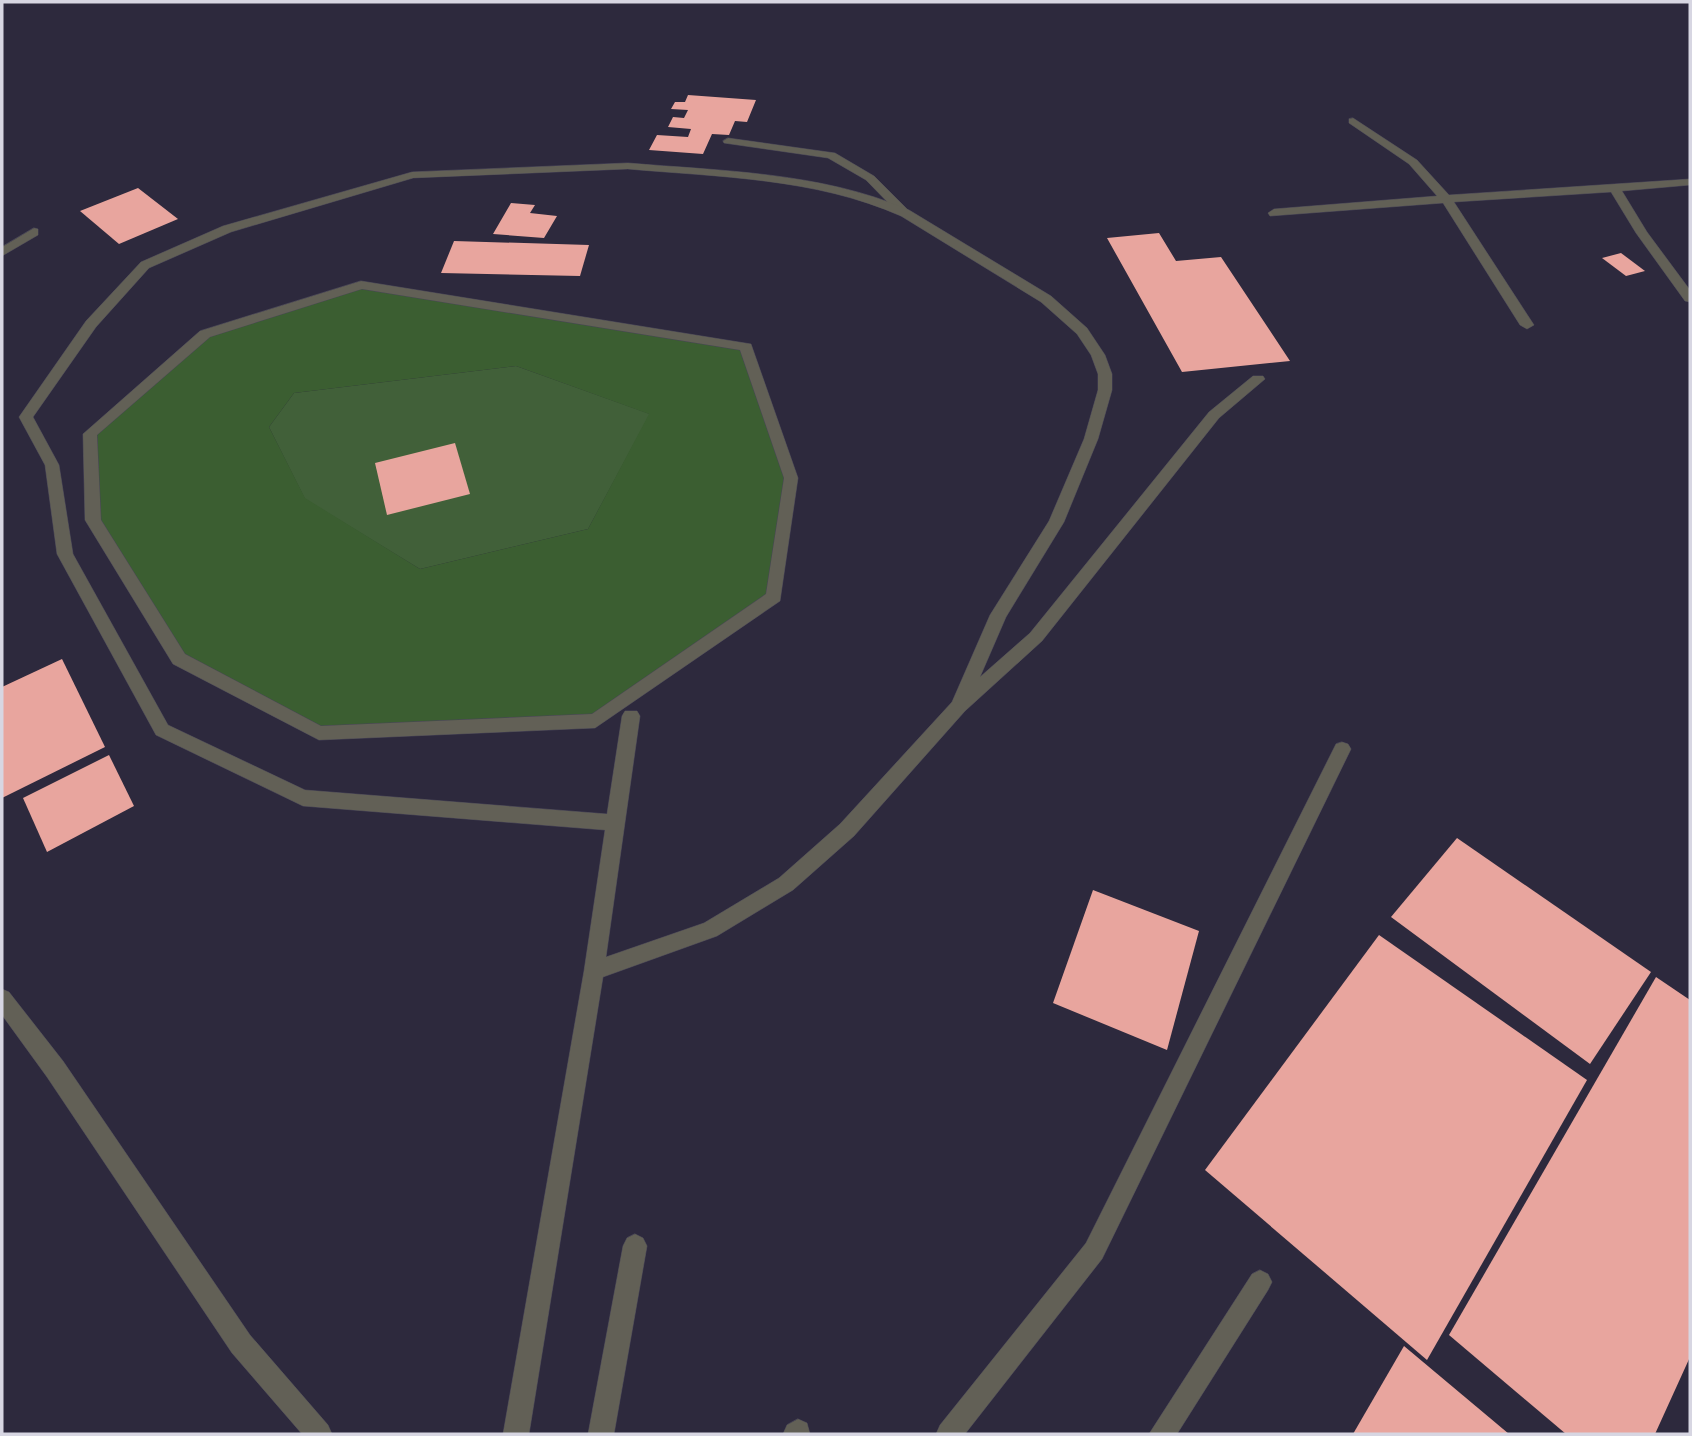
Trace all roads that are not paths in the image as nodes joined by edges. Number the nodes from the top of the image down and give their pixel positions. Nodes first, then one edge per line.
1 (1353, 121) dead end
2 (728, 141) dead end
3 (1690, 182) edge
4 (1615, 190) junction
5 (1446, 199) junction
6 (905, 213) junction
7 (1274, 213) dead end
8 (34, 232) dead end
9 (2, 252) edge
10 (1690, 298) edge
11 (1527, 326) dead end
12 (1258, 379) dead end
13 (959, 706) junction
14 (631, 716) dead end
15 (594, 721) joint
16 (1342, 749) dead end
17 (617, 823) junction
18 (594, 971) junction
19 (2, 999) edge
20 (635, 1246) dead end
21 (1260, 1282) dead end
22 (319, 1434) edge
23 (516, 1434) edge
24 (601, 1434) edge
25 (949, 1434) edge
26 (1161, 1434) edge

1 - 5 street
2 - 6 street
3 - 4 street
4 - 5 street
4 - 10 street
5 - 7 street
5 - 11 street
6 - 13 street
6 - 17 street
8 - 9 street
12 - 13 street
13 - 18 street
14 - 17 street
15 - 15 street
16 - 25 street
17 - 18 street
18 - 23 street
19 - 22 street
20 - 24 street
21 - 26 street

